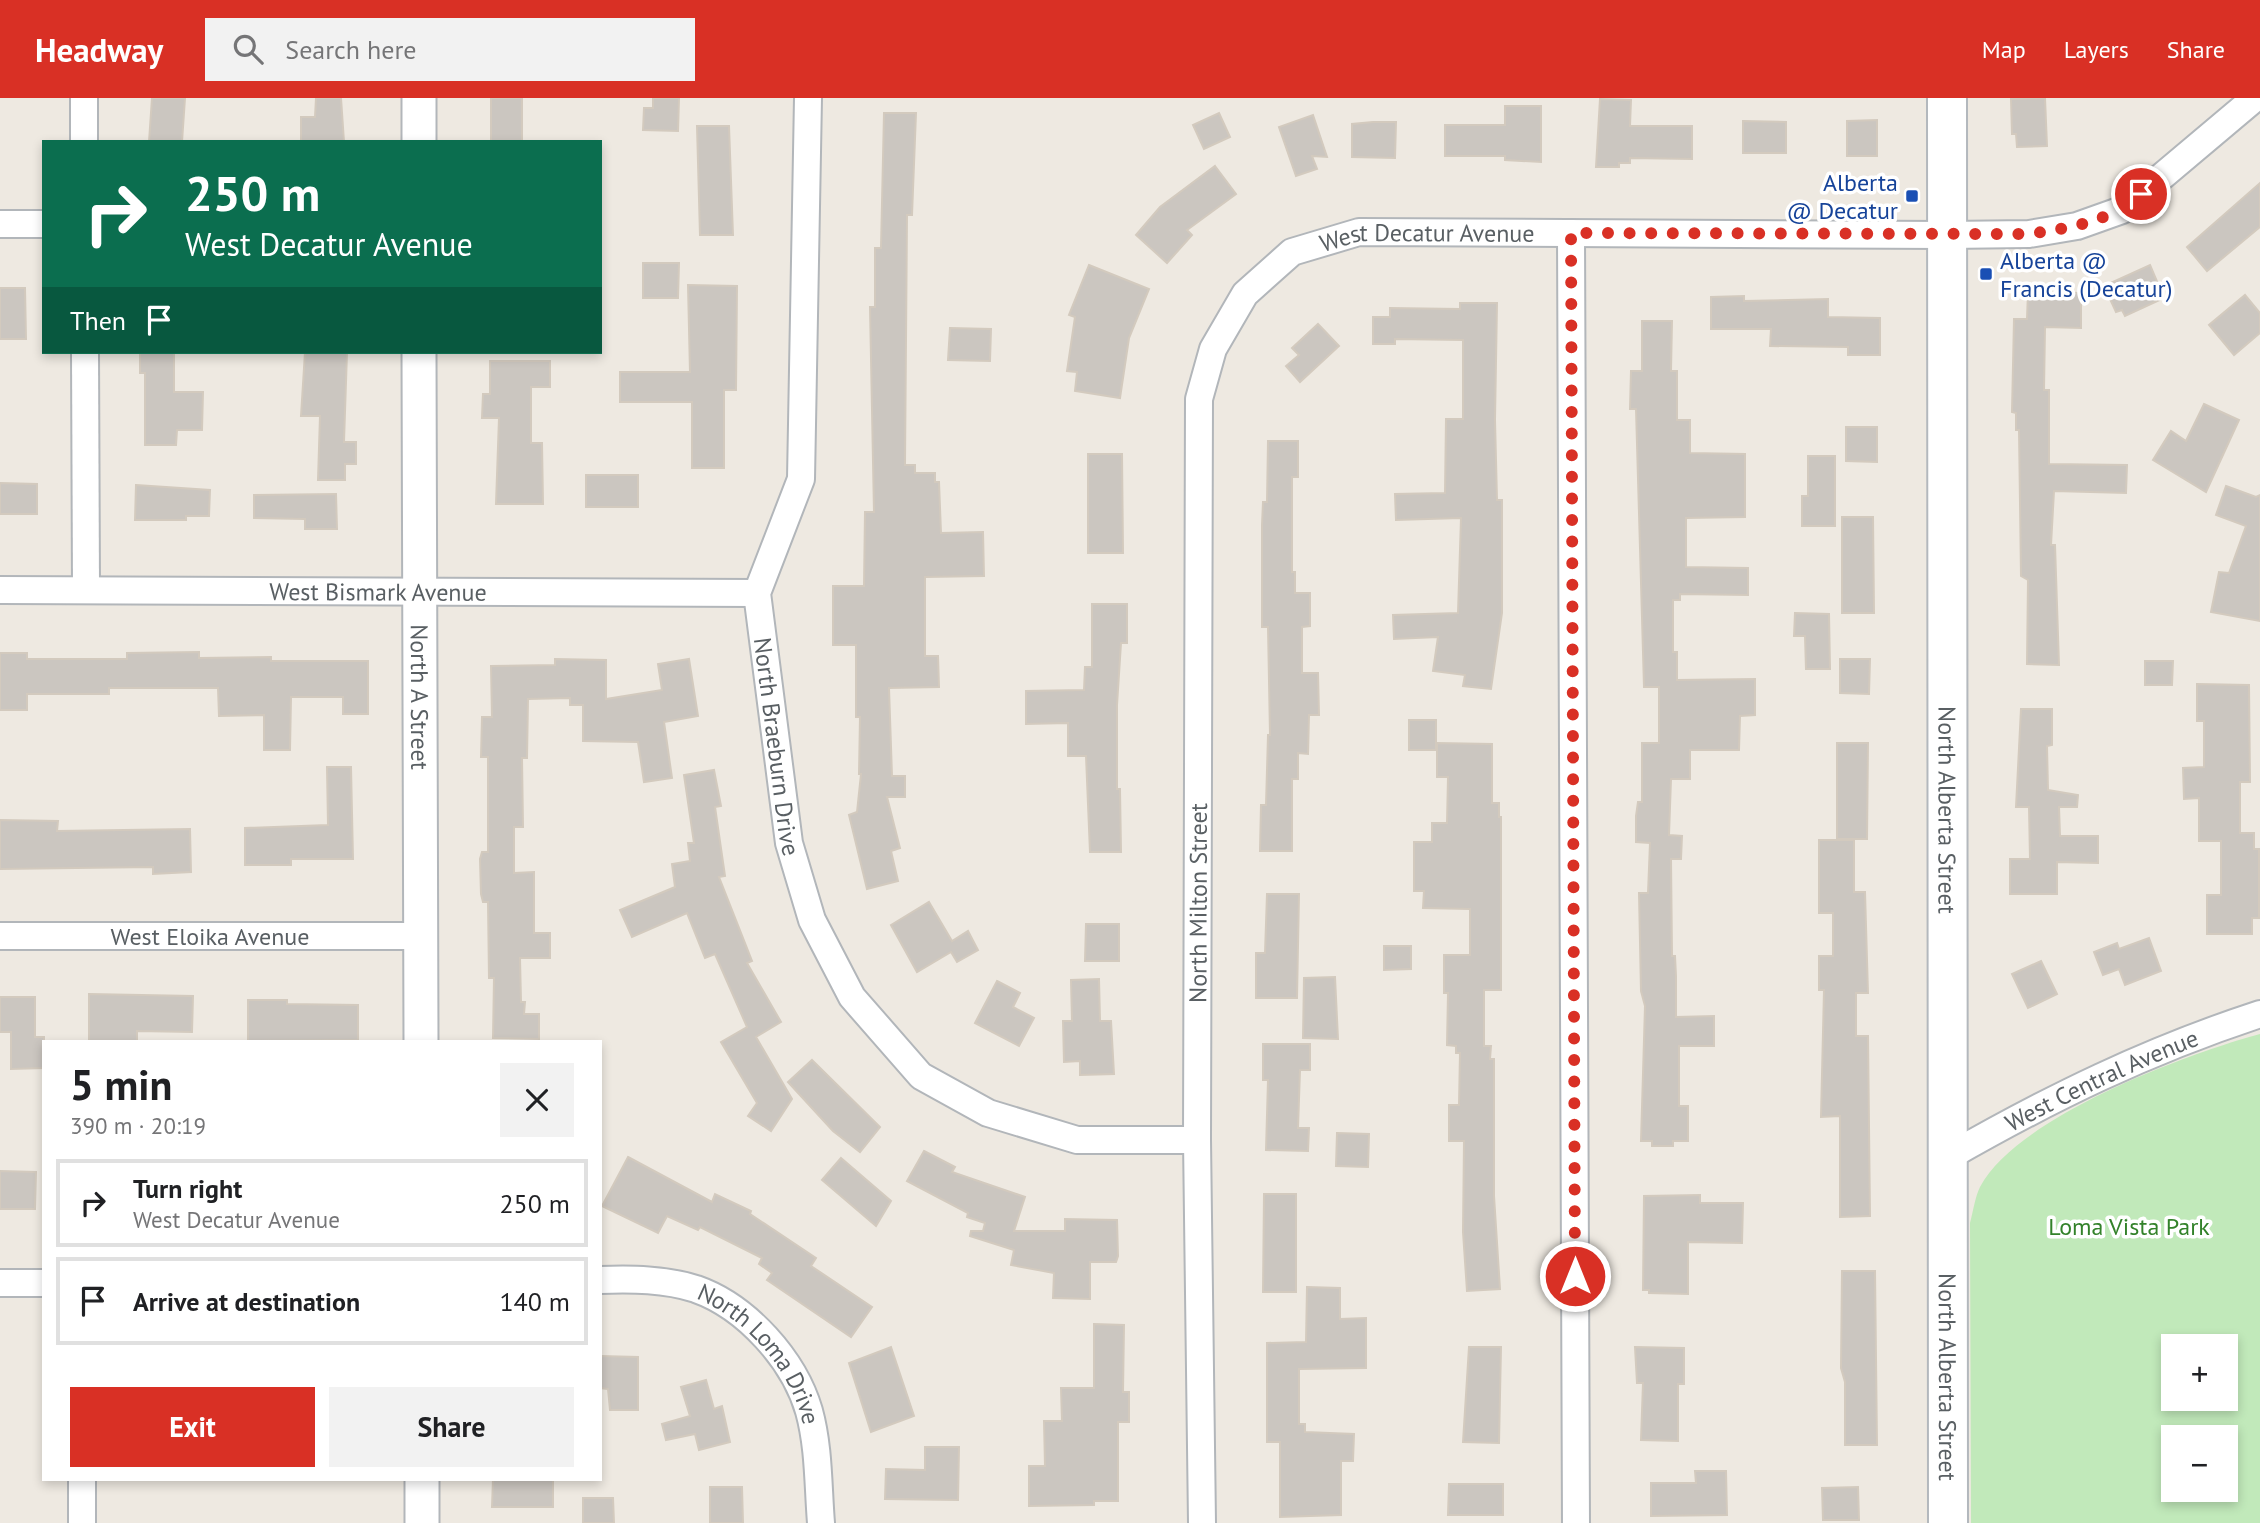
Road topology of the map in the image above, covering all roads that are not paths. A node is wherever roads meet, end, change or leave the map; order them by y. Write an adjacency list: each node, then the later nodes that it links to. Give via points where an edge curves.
1 (84, 98): 6 (street)
2 (419, 98): 7 (street)
3 (808, 98): 18 (street, North Braeburn Drive, via 801,479)
4 (1947, 98): 11 (main road, North Alberta Street)
5 (2255, 98): 11 (street, West Decatur Avenue, via 2122,210 2077,226 2029,234)
6 (84, 140)
7 (419, 140)
8 (0, 224): 9 (street)
9 (42, 224)
10 (1571, 233): 11 (street, West Decatur Avenue); 12 (street, West Decatur Avenue, via 1359,232 1293,252); 34 (street)
11 (1947, 235): 24 (main road, North Alberta Street)
12 (1245, 294): 23 (street, North Milton Street, via 1213,349 1199,399)
13 (85, 354): 15 (street)
14 (419, 354): 17 (street, North A Street)
15 (86, 589): 16 (street, West Bismark Avenue); 17 (street, West Bismark Avenue)
16 (0, 590)
17 (420, 593): 18 (street, West Bismark Avenue); 20 (street, North A Street)
18 (757, 593): 23 (street, North Braeburn Drive, via 789,842 812,920 852,997 921,1076 988,1113 1077,1140)
19 (0, 936): 20 (street, West Eloika Avenue)
20 (420, 936): 22 (street, North A Street)
21 (2260, 1014): 24 (street, West Central Avenue, via 2114,1068)
22 (421, 1040)
23 (1197, 1140): 33 (street, North Milton Street)
24 (1948, 1157): 35 (main road, North Alberta Street)
25 (602, 1280): 32 (street, North Loma Drive, via 646,1279 696,1289 747,1319 770,1344 793,1374 808,1410 816,1447)
26 (0, 1283): 27 (street)
27 (42, 1283)
28 (82, 1481): 30 (street)
29 (422, 1481): 31 (street)
30 (82, 1523)
31 (422, 1523)
32 (821, 1523)
33 (1202, 1523)
34 (1576, 1523)
35 (1948, 1523)

